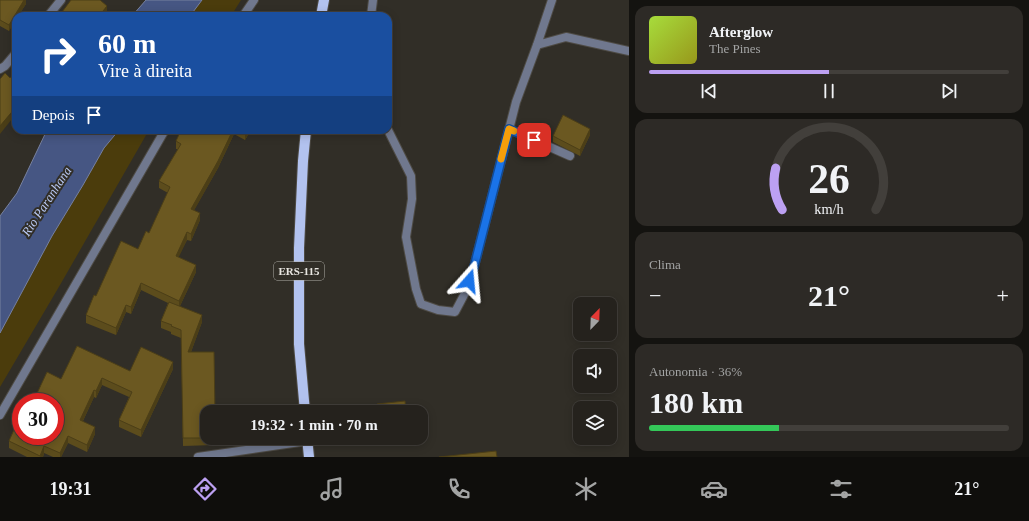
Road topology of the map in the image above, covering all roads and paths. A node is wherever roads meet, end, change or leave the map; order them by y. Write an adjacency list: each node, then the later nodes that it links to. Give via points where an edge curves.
1 (61, 0): 6 (street)
2 (254, 0): 7 (street)
3 (324, 0): 8 (main road)
4 (373, 0): 9 (street)
5 (552, 0): 10 (street)
6 (51, 12)
7 (246, 12)
8 (322, 12)
9 (372, 12)
10 (537, 46): 11 (street, via 566,37); 14 (street)
11 (629, 51)
12 (12, 58): 13 (street)
13 (0, 69)
14 (509, 129): 17 (street, via 474,267 464,295 454,312 421,304 406,237 412,199 411,176); 18 (street)
15 (163, 134): 20 (street)
16 (306, 134): 19 (main road, ERS-115, via 299,248 299,344)
17 (390, 134)
18 (570, 156)
19 (304, 405)
20 (0, 415)
21 (276, 445): 23 (street)
22 (308, 445): 25 (main road)
23 (223, 455): 24 (street)
24 (198, 457)
25 (309, 457)

